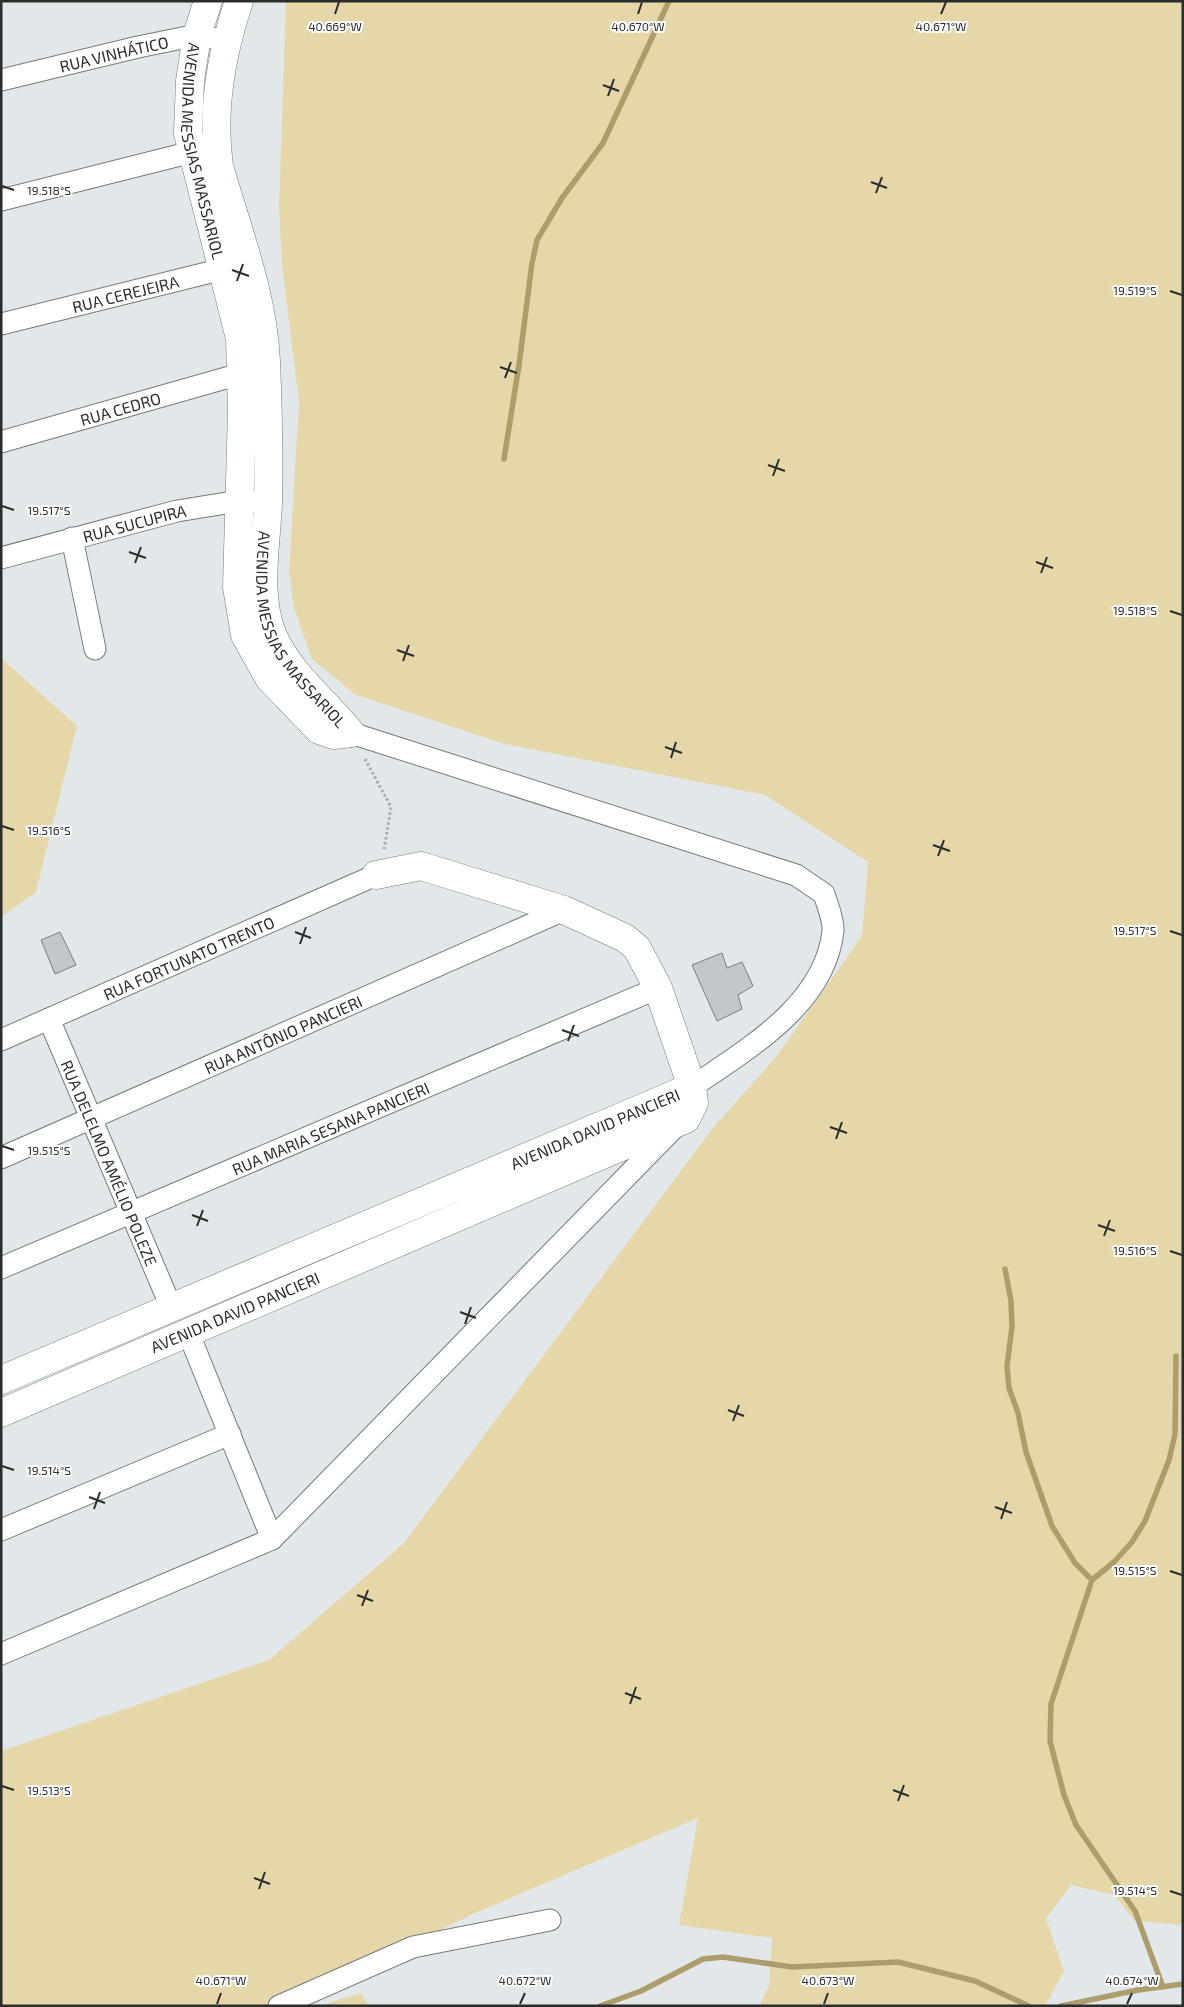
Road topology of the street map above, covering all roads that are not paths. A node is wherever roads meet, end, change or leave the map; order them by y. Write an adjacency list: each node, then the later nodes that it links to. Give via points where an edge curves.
1 (208, 1): 3 (street, AVENIDA MESSIAS MASSARIOL)
2 (239, 1): 4 (street, AVENIDA MESSIAS MASSARIOL)
3 (197, 35): 4 (street, RUA VINHÁTICO); 5 (street, RUA VINHÁTICO); 6 (street, AVENIDA MESSIAS MASSARIOL, via 188,115)
4 (226, 41): 8 (street, AVENIDA MESSIAS MASSARIOL, via 214,117 215,141)
5 (1, 80)
6 (192, 152): 7 (street); 8 (street, AVENIDA MESSIAS MASSARIOL)
7 (1, 200)
8 (236, 269): 9 (street, RUA CEREJEIRA); 10 (street, AVENIDA MESSIAS MASSARIOL); 13 (street, AVENIDA MESSIAS MASSARIOL, via 263,325)
9 (1, 324)
10 (240, 374): 11 (street, RUA CEDRO); 12 (street, AVENIDA MESSIAS MASSARIOL)
11 (1, 442)
12 (239, 501): 13 (street, RUA SUCUPIRA); 14 (street, RUA SUCUPIRA, via 177,511); 17 (street, AVENIDA MESSIAS MASSARIOL, via 237,587 245,635 269,678 319,730 334,735)
13 (268, 502): 17 (street, AVENIDA MESSIAS MASSARIOL, via 264,582 273,636 301,676)
14 (72, 538): 15 (street, RUA SUCUPIRA); 16 (street)
15 (1, 558)
16 (95, 649)
17 (351, 733): 23 (street, via 796,875 824,894 834,929 809,993 782,1020)
18 (376, 875): 19 (street, via 421,866); 21 (street, RUA FORTUNATO TRENTO)
19 (564, 910): 20 (street, via 625,938 637,948); 24 (street, RUA ANTÔNIO PANCIERI)
20 (658, 988): 23 (street); 27 (street, RUA MARIA SESANA PANCIERI)
21 (50, 1019): 22 (street, RUA FORTUNATO TRENTO); 24 (street, RUA DELELMO AMÉLIO POLEZE)
22 (1, 1040)
23 (692, 1087): 25 (street, AVENIDA DAVID PANCIERI, via 693,1108 686,1119); 29 (street, AVENIDA DAVID PANCIERI)
24 (93, 1118): 26 (street, RUA ANTÔNIO PANCIERI); 27 (street, RUA DELELMO AMÉLIO POLEZE)
25 (679, 1122): 30 (street, AVENIDA DAVID PANCIERI); 35 (street)
26 (1, 1158)
27 (131, 1212): 28 (street, RUA MARIA SESANA PANCIERI); 29 (street, RUA DELELMO AMÉLIO POLEZE)
28 (1, 1268)
29 (171, 1307): 31 (street, AVENIDA DAVID PANCIERI)
30 (188, 1332): 32 (street, AVENIDA DAVID PANCIERI); 33 (street)
31 (1, 1380)
32 (1, 1413)
33 (230, 1434): 34 (street); 35 (street)
34 (1, 1530)
35 (272, 1539): 36 (street)
36 (1, 1654)
37 (550, 1920): 38 (street, via 413,1948)
38 (279, 2006)

